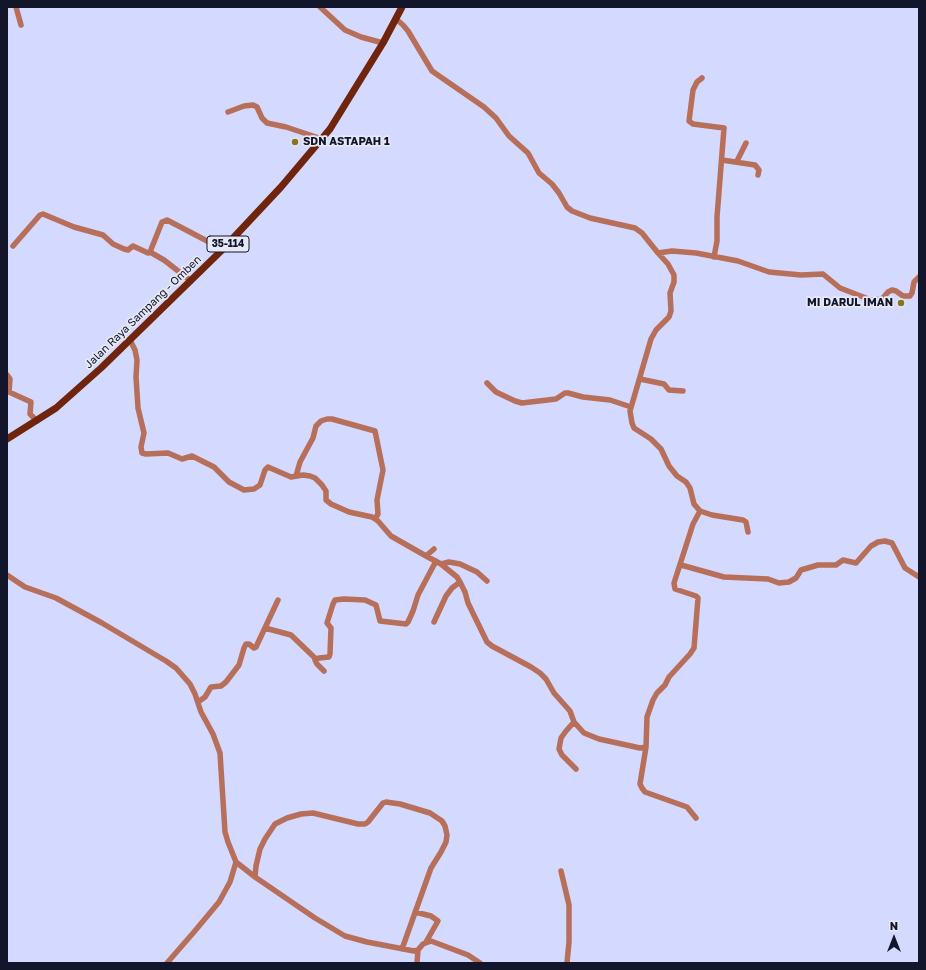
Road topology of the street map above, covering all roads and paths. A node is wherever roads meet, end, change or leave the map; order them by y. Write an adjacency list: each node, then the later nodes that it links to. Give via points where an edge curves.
1 (16, 7): 5 (street)
2 (320, 7): 6 (street, via 345,30)
3 (402, 7): 4 (main road, Jalan Raya Sampang - Omben / 35-114)
4 (396, 19): 6 (main road, Jalan Raya Sampang - Omben / 35-114); 17 (street, via 404,25 432,71 496,118 509,136 528,153 539,173 552,184 567,207 590,218 635,228)
5 (20, 25)
6 (383, 43): 9 (main road, Jalan Raya Sampang - Omben / 35-114)
7 (702, 78): 11 (street, via 693,90 688,121 724,128)
8 (228, 112): 9 (street, via 253,105 267,123 286,126)
9 (322, 139): 15 (main road, Jalan Raya Sampang - Omben / 35-114)
10 (746, 143): 12 (street)
11 (722, 160): 12 (street); 18 (street)
12 (737, 161): 13 (street, via 755,165 759,170)
13 (758, 175)
14 (13, 246): 16 (street, via 43,214 74,227 103,235 124,249 128,250 133,246)
15 (221, 251): 16 (street, via 210,242 165,220); 20 (main road, Jalan Raya Sampang - Omben / 35-114)
16 (150, 252): 20 (street)
17 (658, 253): 18 (street, via 683,252); 23 (street, via 674,275 670,293 671,311 651,339)
18 (714, 257): 19 (street, via 738,261 769,272 823,274 832,283 847,291 875,300 882,300 892,290 906,297 910,296 914,282)
19 (919, 277)
20 (191, 281): 21 (main road, Jalan Raya Sampang - Omben / 35-114)
21 (130, 340): 27 (main road, Jalan Raya Sampang - Omben / 35-114, via 65,401); 29 (street, via 137,360 138,408 144,433 142,453 168,453 182,459 192,456 214,467 229,482 244,490 254,489 260,485 268,467 291,477)
22 (7, 375): 27 (street, via 10,379 9,392 30,402 30,414)
23 (640, 379): 25 (street, via 664,384 669,390); 26 (street)
24 (487, 383): 26 (street, via 496,392 522,403 556,398 568,393 610,400)
25 (683, 391)
26 (631, 407): 30 (street, via 630,417 634,428 652,439 661,449 669,466 690,488 694,504)
27 (37, 421): 28 (main road, Jalan Raya Sampang - Omben / 35-114)
28 (7, 439)
29 (296, 476): 31 (street, via 306,475 315,478 326,491 326,500 331,504); 31 (street, via 316,426 321,420 332,419 375,431 383,470 376,504)
30 (700, 511): 32 (street, via 742,520 746,522); 36 (street, via 693,524)
31 (376, 519): 34 (street, via 391,536)
32 (748, 532)
33 (434, 549): 34 (street)
34 (426, 556): 35 (street)
35 (439, 563): 39 (street, via 460,564 477,572); 40 (street); 44 (street, via 418,595 415,608 406,624 380,621 376,605 365,600 335,600 327,623 330,627 330,654 329,657)
36 (681, 565): 38 (street, via 724,577 788,582 796,578 801,570 818,565 836,565 842,560 856,563 871,546 885,540 892,543 905,568); 48 (street, via 674,580 674,588 698,597 694,648 653,700 647,717)
37 (7, 575): 46 (street, via 25,587 70,605 166,661 190,684)
38 (919, 577)
39 (487, 581)
40 (460, 582): 42 (street, via 446,596); 47 (street, via 487,642 543,676 570,711)
41 (278, 600): 43 (street)
42 (434, 622)
43 (265, 628): 44 (street, via 293,637); 46 (street, via 256,647 245,645 239,665 226,682 221,686 211,687 205,697)
44 (316, 659): 45 (street)
45 (324, 671)
46 (198, 702): 51 (street, via 220,753 225,832)
47 (574, 722): 48 (street, via 584,733 599,739); 49 (street, via 561,738 559,749)
48 (646, 748): 50 (street, via 640,784 642,788 645,792 687,807)
49 (576, 769)
50 (696, 818)
51 (236, 862): 53 (street); 58 (street, via 230,882 219,902)
52 (561, 871): 61 (street, via 569,905)
53 (255, 877): 54 (street, via 263,843 270,829 279,821 300,814 313,813 365,824 384,802 400,804 430,813 445,826 446,842 431,868); 56 (street, via 345,936)
54 (415, 912): 55 (street, via 431,916 438,921); 56 (street)
55 (426, 942): 57 (street); 60 (street, via 438,943 468,955)
56 (402, 949): 57 (street)
57 (418, 950): 59 (street)
58 (167, 963)
59 (417, 963)
60 (480, 963)
61 (567, 963)

